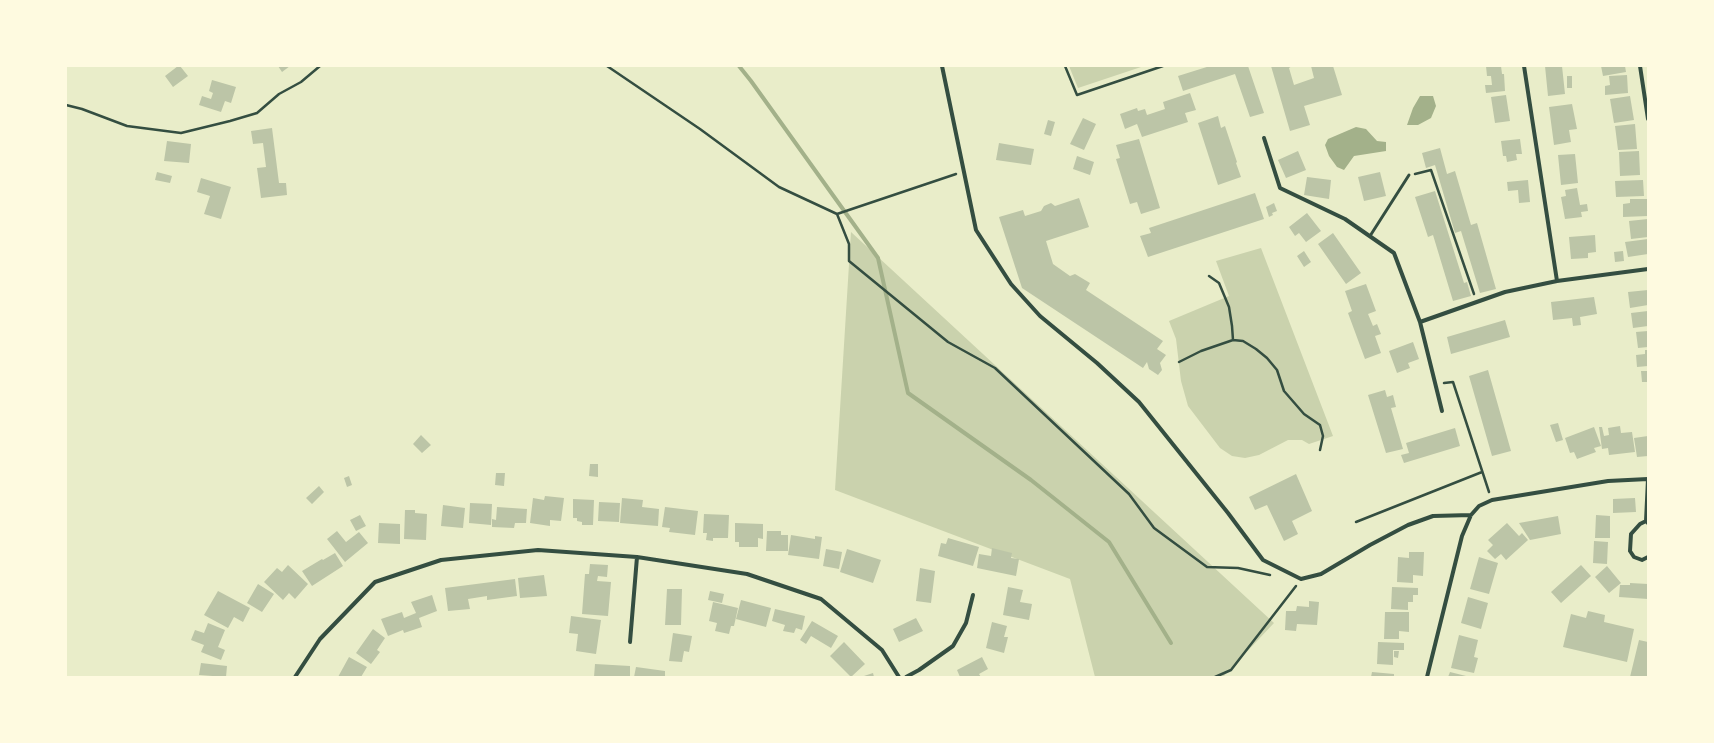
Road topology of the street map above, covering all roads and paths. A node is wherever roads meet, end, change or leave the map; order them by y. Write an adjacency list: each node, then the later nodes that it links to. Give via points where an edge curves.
1 (320, 66): 8 (path, via 301,82 279,94 257,113 181,134 127,126 82,108)
2 (607, 66): 13 (path, via 683,117 779,187)
3 (942, 66): 11 (street)
4 (1065, 66): 5 (path, via 1077,95)
5 (1163, 66)
6 (1524, 66): 17 (street)
7 (1640, 66): 9 (street)
8 (66, 105)
9 (1648, 119)
10 (1264, 138): 14 (street, via 1280,188 1345,219)
11 (964, 171): 13 (path); 34 (street, via 976,230 1011,284 1040,316 1139,402 1263,560)
12 (1409, 175): 14 (lane); 18 (path, via 1430,170)
13 (837, 214): 33 (path, via 848,244 849,261 948,342 995,368 1129,494 1154,528 1207,567 1238,568)
14 (1370, 236): 19 (street, via 1394,253)
15 (1648, 269): 17 (street)
16 (1209, 276): 20 (path, via 1219,283 1229,307)
17 (1557, 282): 18 (street, via 1505,292)
18 (1477, 302): 19 (street)
19 (1420, 322): 22 (street)
20 (1233, 340): 21 (path); 24 (path, via 1243,341 1267,358 1276,370 1284,391 1304,414 1320,425 1324,436)
21 (1179, 362)
22 (1436, 385): 23 (street); 25 (path, via 1453,382)
23 (1442, 411)
24 (1320, 450)
25 (1482, 472): 27 (path); 29 (path)
26 (1648, 479): 27 (street, via 1608,481); 30 (street)
27 (1492, 500): 28 (street, via 1479,506)
28 (1471, 515): 34 (street, via 1433,516 1408,525 1321,574); 41 (street, via 1462,536)
29 (1356, 522)
30 (1647, 522): 32 (street, via 1635,528 1631,534 1630,552 1642,560)
31 (637, 557): 36 (street); 37 (street, via 538,550 441,560 375,582 320,639); 38 (street, via 747,574 821,599 882,650)
32 (1648, 557)
33 (1274, 576)
34 (1301, 579): 40 (path, via 1231,670)
35 (973, 595): 39 (street, via 966,623 954,646)
36 (630, 642)
37 (295, 677)
38 (899, 677)
39 (906, 677)
40 (1215, 677)
41 (1427, 677)

